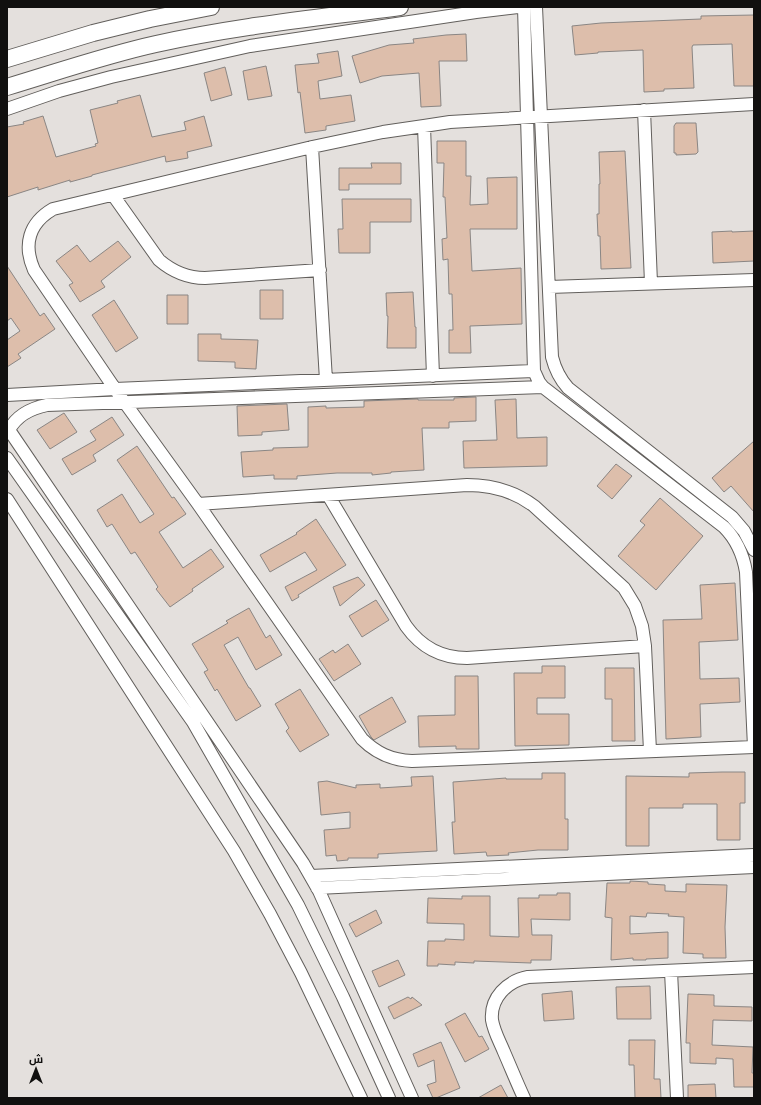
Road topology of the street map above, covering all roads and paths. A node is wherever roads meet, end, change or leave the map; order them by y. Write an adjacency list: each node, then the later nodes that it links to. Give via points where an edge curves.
1 (210, 7): 6 (street, via 92,33)
2 (400, 7): 7 (street, via 170,41 100,58)
3 (518, 7): 9 (street, via 250,46 111,77)
4 (524, 7): 12 (street)
5 (536, 7): 11 (street)
6 (7, 59)
7 (7, 86)
8 (754, 104): 10 (street)
9 (7, 109)
10 (644, 110): 11 (street); 20 (street)
11 (541, 116): 12 (street); 17 (street)
12 (527, 117): 13 (street); 16 (street)
13 (424, 126): 14 (street); 23 (street)
14 (312, 147): 15 (street); 18 (street)
15 (113, 195): 18 (street, via 159,260 169,268 189,277); 27 (street, via 53,209 46,213 31,232 28,255 34,270)
16 (530, 242): 17 (street); 22 (street)
17 (547, 242): 21 (street)
18 (320, 270): 24 (street)
19 (754, 280): 20 (street)
20 (651, 284): 21 (street)
21 (549, 287): 36 (street, via 552,357 562,382 732,517)
22 (534, 371): 23 (street); 26 (street)
23 (433, 376): 24 (street)
24 (326, 380): 25 (street)
25 (239, 384): 27 (street); 29 (street)
26 (543, 387): 29 (street); 38 (street, via 729,532 745,563)
27 (115, 389): 28 (street); 30 (street)
28 (7, 395)
29 (240, 398): 30 (street)
30 (124, 401): 31 (street, via 47,405 24,414); 35 (street)
31 (8, 429): 40 (street)
32 (7, 458): 41 (street)
33 (328, 495): 35 (street); 39 (street, via 478,485 518,496 534,506 624,588 639,616); 39 (street, via 406,626 418,641 435,652 467,658)
34 (7, 499): 50 (street, via 234,850 294,960)
35 (198, 504): 43 (street, via 362,739 377,752 392,758 412,761)
36 (751, 536): 37 (street)
37 (754, 550)
38 (751, 616): 42 (street)
39 (645, 646): 43 (street)
40 (203, 714): 41 (street); 46 (street)
41 (193, 722): 51 (street, via 298,905)
42 (754, 747): 43 (street)
43 (650, 751)
44 (754, 855): 46 (street)
45 (754, 867): 47 (street)
46 (311, 876): 47 (street)
47 (317, 888): 52 (street)
48 (754, 967): 49 (street)
49 (671, 971): 53 (street, via 528,977 504,988 496,999 492,1012 493,1026); 54 (street)
50 (361, 1098)
51 (389, 1098)
52 (412, 1098)
53 (524, 1098)
54 (677, 1098)

